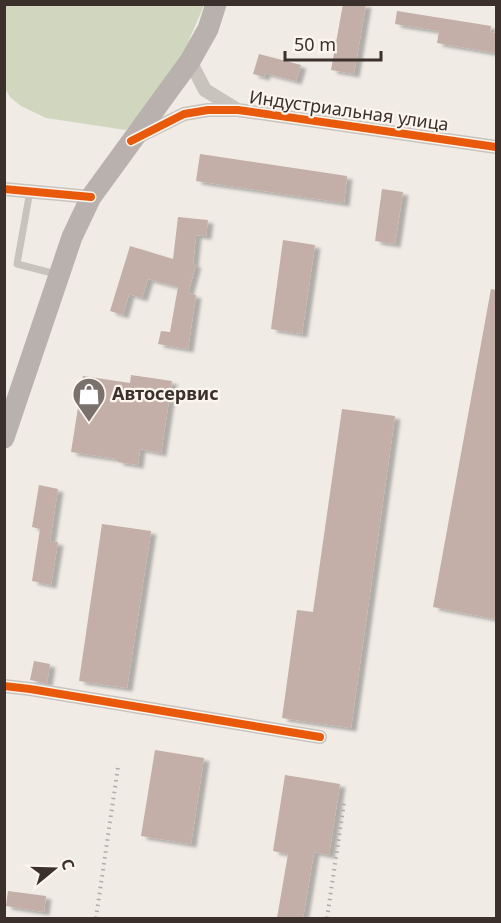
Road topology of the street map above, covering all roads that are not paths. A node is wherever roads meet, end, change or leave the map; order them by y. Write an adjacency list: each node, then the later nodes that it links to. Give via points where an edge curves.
1 (216, 4): 2 (main road)
2 (190, 61): 3 (street, via 205,90); 4 (main road)
3 (238, 110): 4 (street, Индустриальная улица, via 184,114); 5 (street, Индустриальная улица)
4 (131, 141): 8 (main road)
5 (496, 147)
6 (4, 189): 7 (street)
7 (30, 191): 8 (street); 9 (lane, via 17,264)
8 (91, 197): 9 (main road)
9 (59, 275): 10 (main road)
10 (9, 411): 11 (main road)
11 (4, 438)
12 (4, 686): 13 (street)
13 (320, 737)

